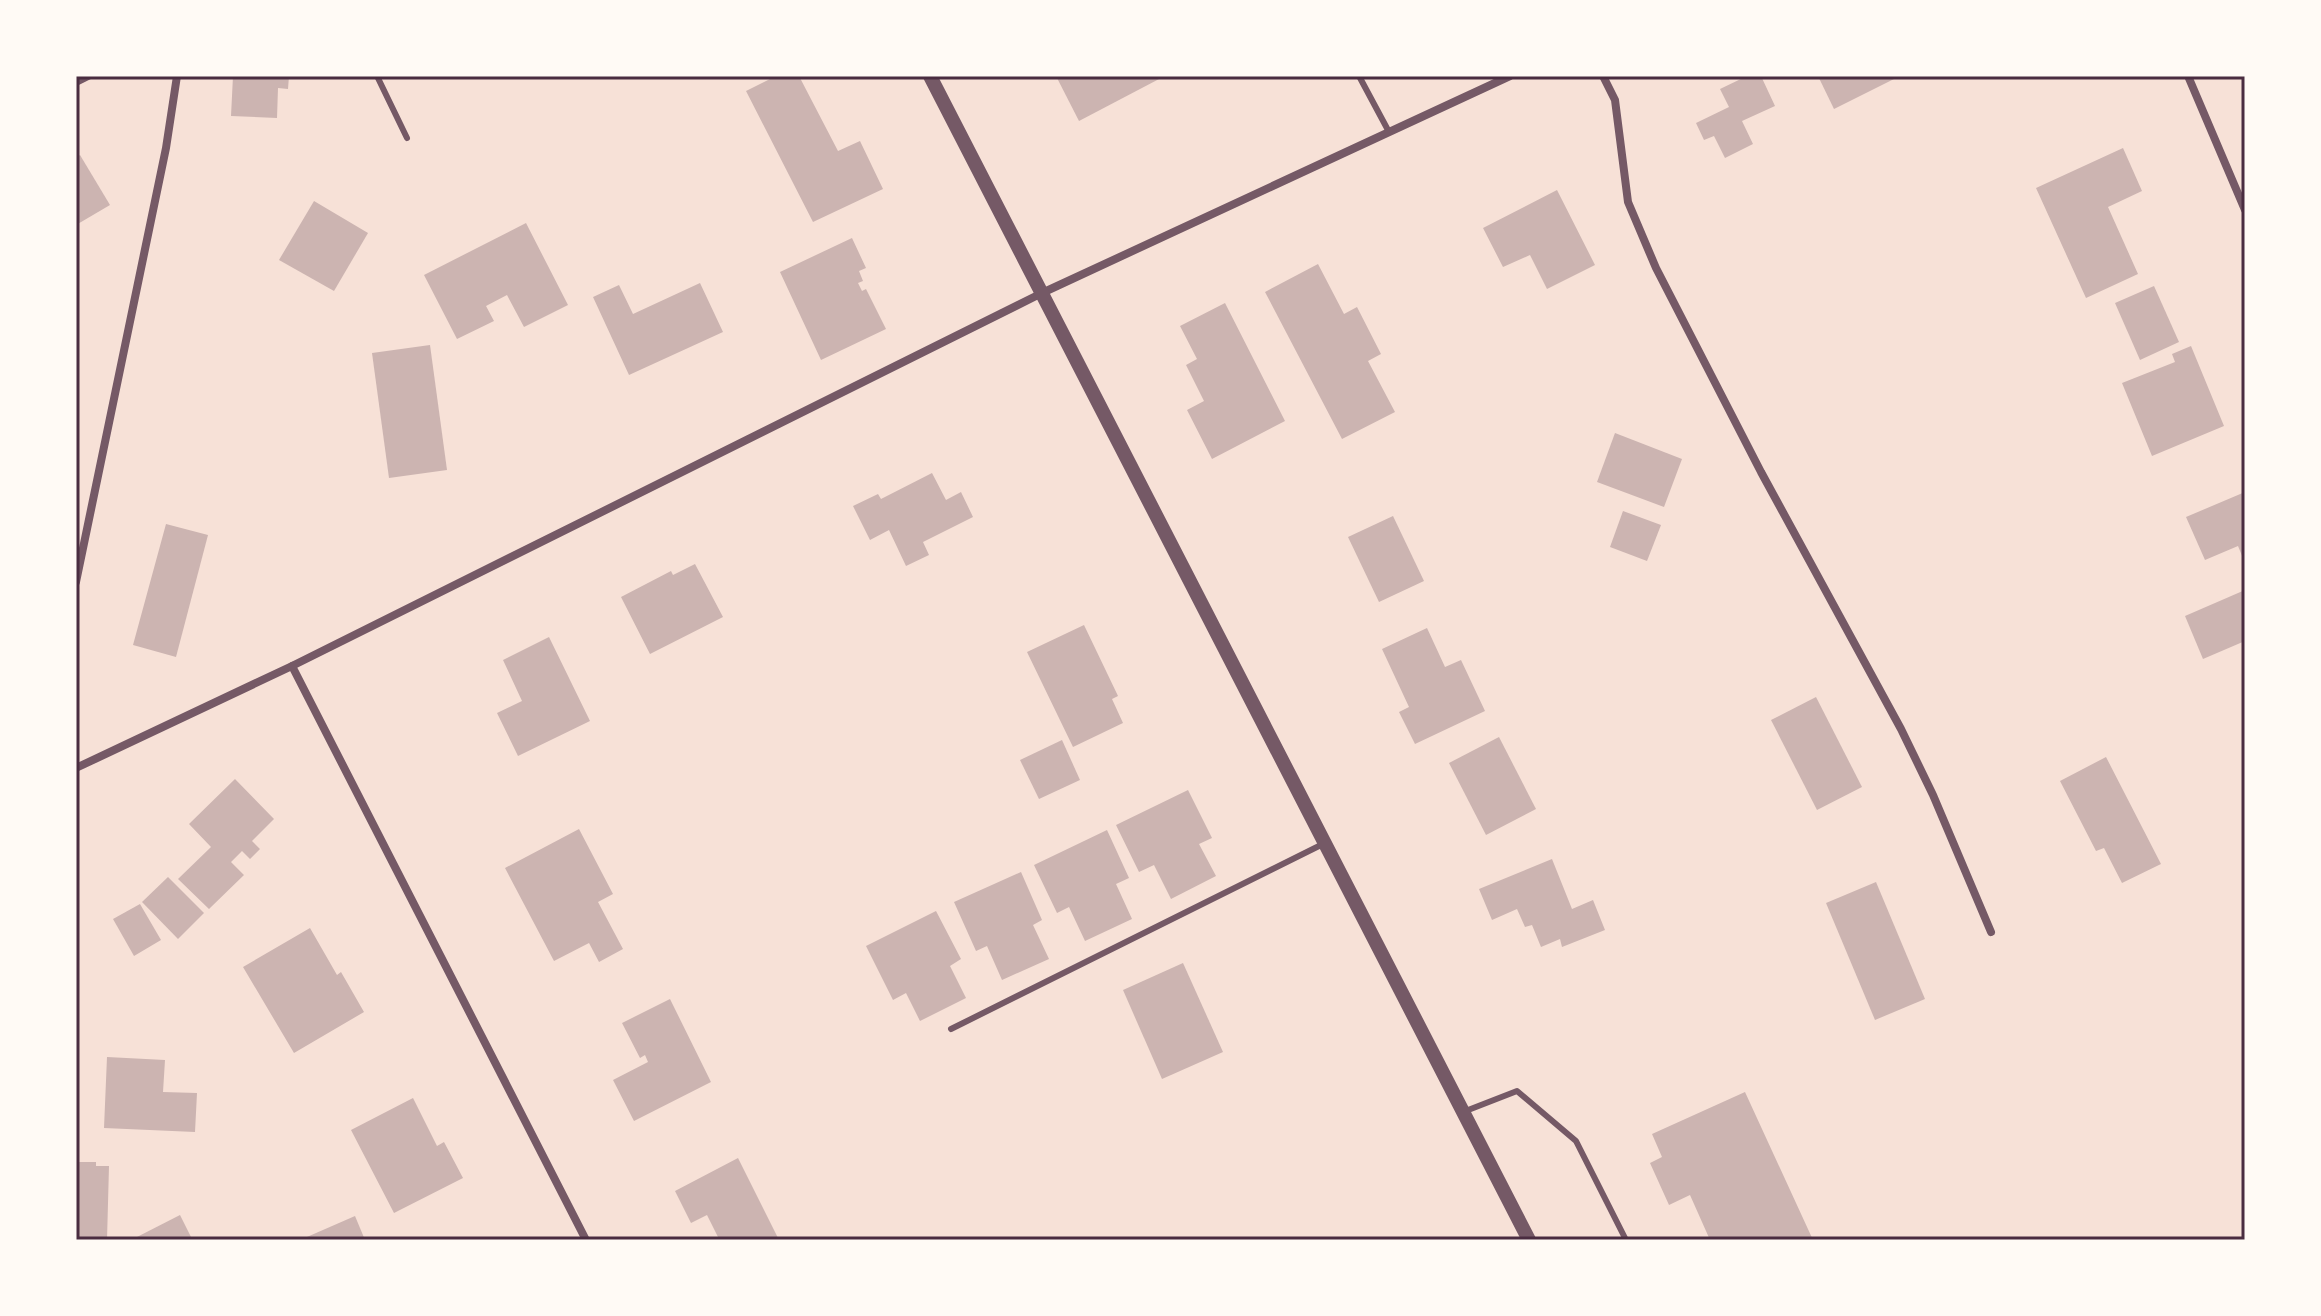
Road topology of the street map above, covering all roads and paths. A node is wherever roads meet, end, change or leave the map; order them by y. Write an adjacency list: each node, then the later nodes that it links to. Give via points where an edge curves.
1 (90, 76): 9 (lane)
2 (177, 76): 14 (street)
3 (377, 76): 11 (lane)
4 (930, 76): 13 (street)
5 (1359, 76): 10 (lane)
6 (1510, 76): 10 (street)
7 (1603, 76): 18 (street, via 1615,100 1628,202 1656,268 1901,729)
8 (2188, 76): 12 (street)
9 (76, 83)
10 (1389, 132): 13 (street)
11 (407, 138)
12 (2245, 210)
13 (1042, 293): 15 (street); 17 (street)
14 (76, 582)
15 (292, 666): 16 (street); 21 (street)
16 (76, 768)
17 (1325, 843): 19 (lane); 20 (street)
18 (1991, 932)
19 (951, 1029)
20 (1463, 1112): 22 (street); 23 (lane, via 1517,1091 1576,1141)
21 (586, 1240)
22 (1529, 1240)
23 (1626, 1240)

